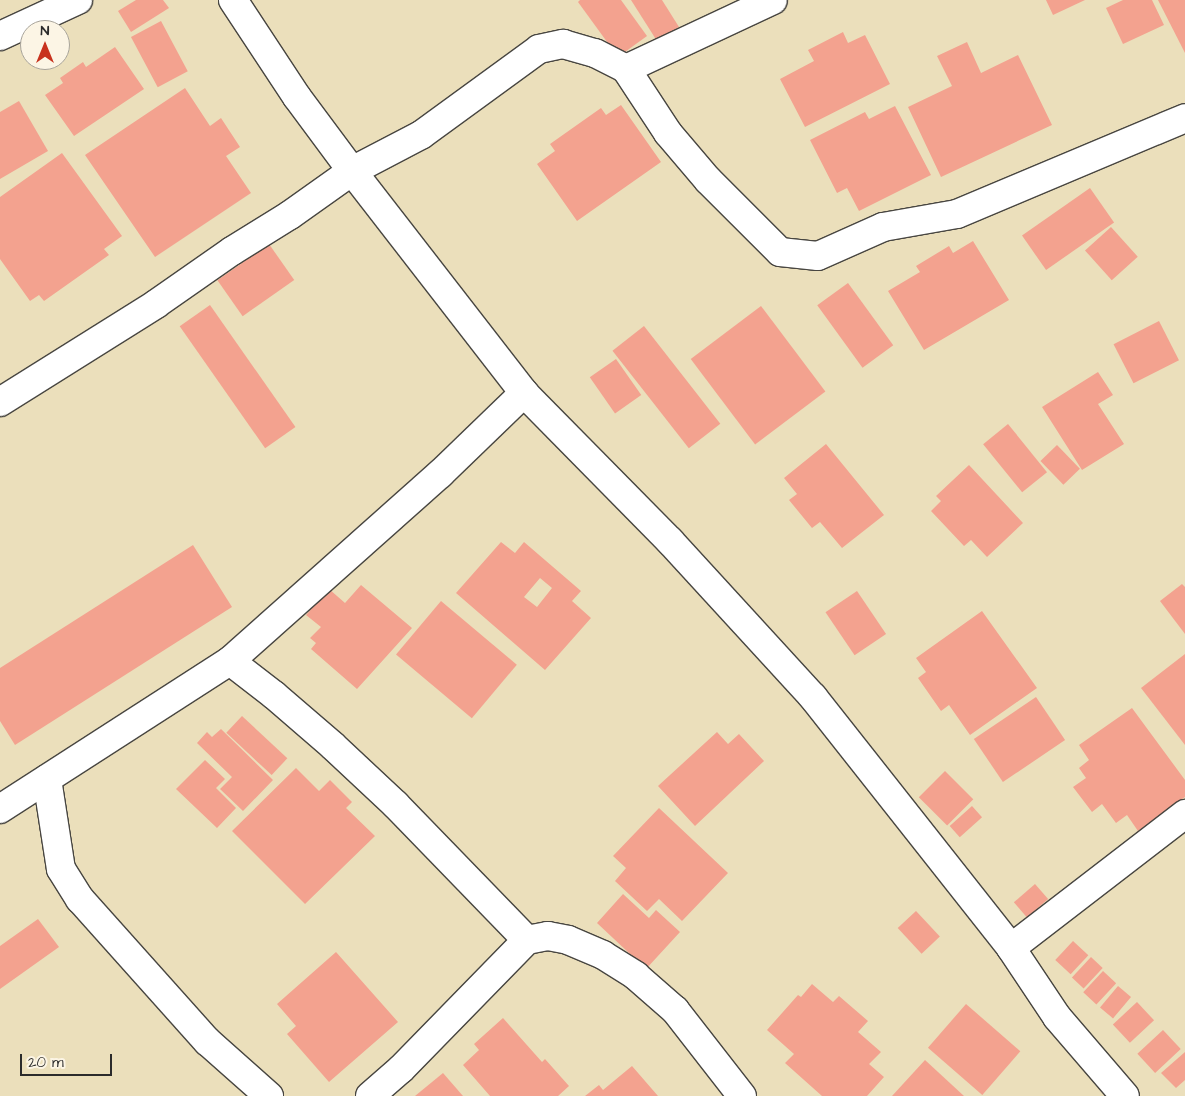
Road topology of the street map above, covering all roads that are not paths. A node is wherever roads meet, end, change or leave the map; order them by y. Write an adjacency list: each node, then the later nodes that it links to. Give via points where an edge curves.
1 (78, 0): 5 (street)
2 (233, 0): 8 (street, via 297,97)
3 (773, 0): 4 (street)
4 (730, 9): 6 (street)
5 (0, 36)
6 (626, 70): 7 (street, via 668,133 762,235 780,252 818,256 883,227 957,214); 8 (street, via 595,53 563,44 539,49 421,135)
7 (1185, 118)
8 (352, 171): 9 (street); 10 (street, via 290,216)
9 (524, 393): 11 (street, via 440,474); 16 (street, via 670,541 806,690)
10 (0, 402)
11 (230, 661): 12 (street); 15 (street, via 304,721 389,798)
12 (47, 779): 13 (street); 17 (street, via 61,869 80,899 207,1040)
13 (0, 809)
14 (1185, 814): 16 (street)
15 (527, 940): 18 (street, via 401,1069); 19 (street, via 548,936 568,940 603,955 636,976 675,1010)
16 (1011, 948): 20 (street, via 1057,1016)
17 (269, 1096)
18 (370, 1096)
19 (742, 1096)
20 (1125, 1096)

